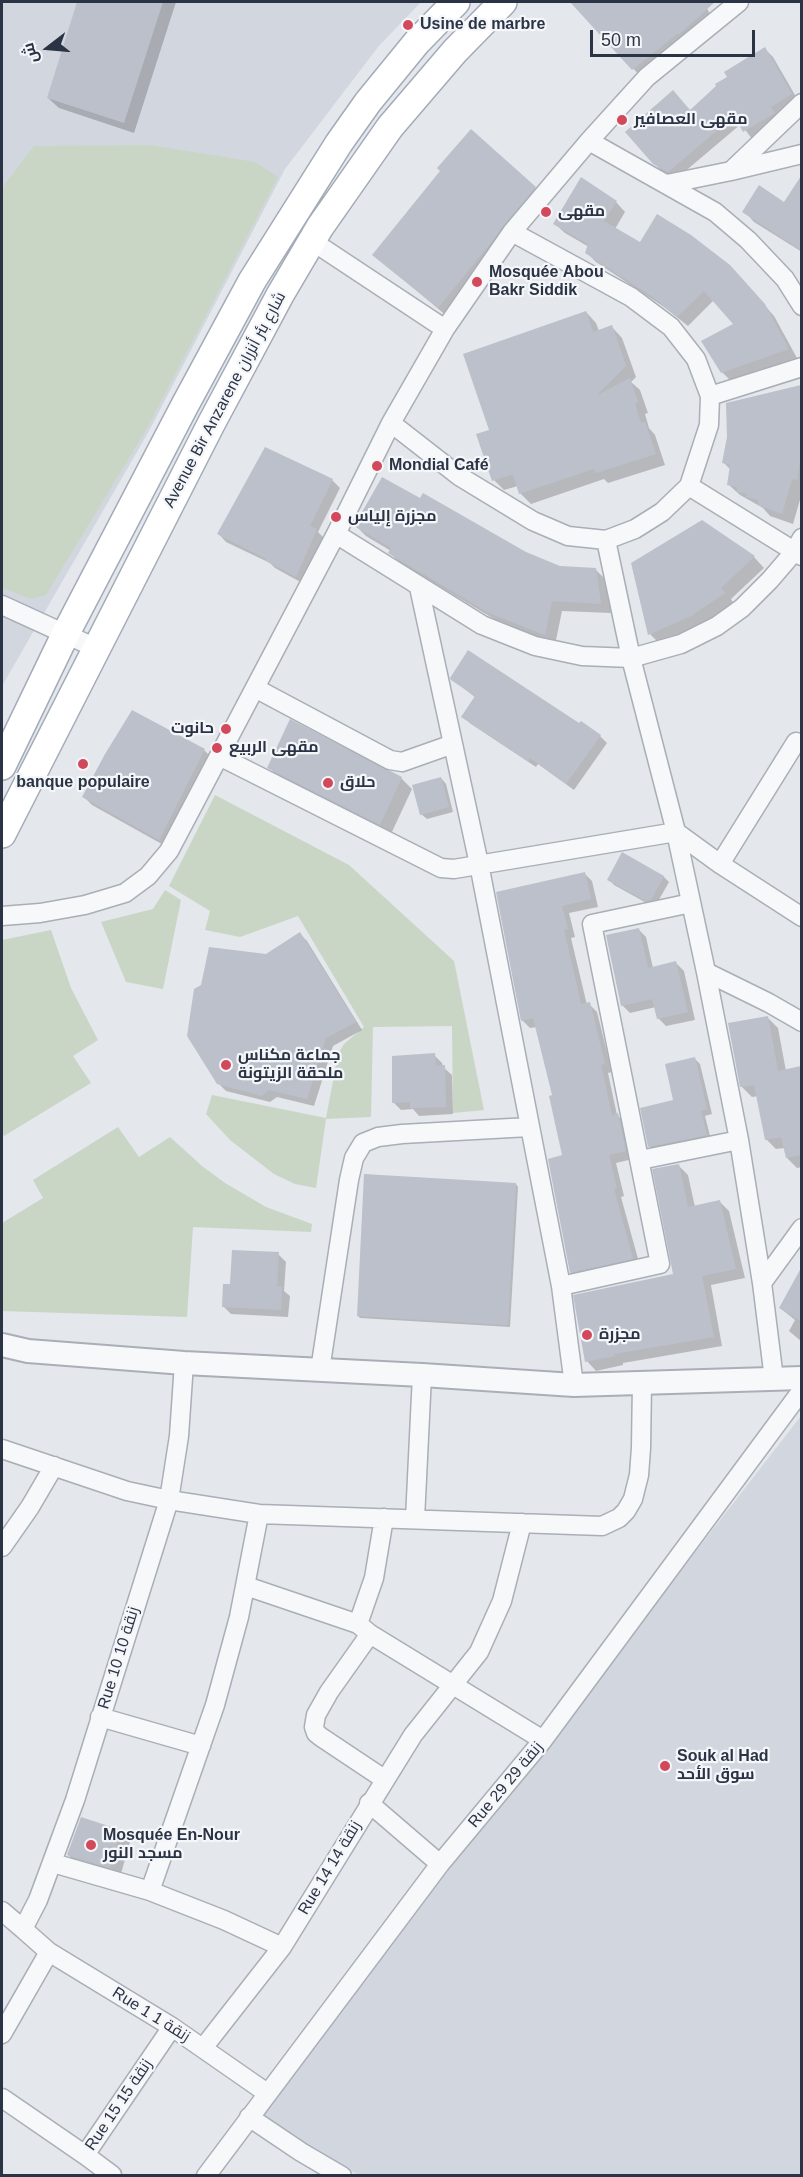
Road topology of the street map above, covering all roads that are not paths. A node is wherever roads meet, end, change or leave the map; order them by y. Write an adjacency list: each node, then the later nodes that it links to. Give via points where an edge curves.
1 (456, 2): 22 (main road, Avenue Bir Anzarene شارع بئر أنزران, via 417,42 339,142 252,281)
2 (503, 2): 10 (main road, Avenue Bir Anzarene شارع بئر أنزران, via 390,127)
3 (739, 2): 5 (street, via 647,77)
4 (801, 103): 7 (street)
5 (589, 141): 8 (street); 9 (street)
6 (801, 154): 7 (street)
7 (731, 171): 8 (street)
8 (667, 184): 11 (street, via 715,212 748,240 785,279)
9 (512, 232): 12 (street); 14 (street, via 631,297 671,327 696,359)
10 (312, 241): 12 (street); 23 (main road, Avenue Bir Anzarene شارع بئر أنزران, via 211,423)
11 (801, 306)
12 (445, 329): 15 (street)
13 (801, 367): 14 (street)
14 (710, 396): 16 (street, via 709,424)
15 (391, 423): 17 (street); 18 (street, via 459,476 533,521 568,536)
16 (689, 486): 18 (street, via 662,512 635,529); 19 (street)
17 (336, 534): 20 (street); 25 (street)
18 (606, 540): 24 (street)
19 (799, 549): 24 (street, via 742,608 717,626 681,644)
20 (419, 587): 24 (street, via 482,625 535,646 582,657); 27 (street)
21 (2, 605): 22 (street)
22 (66, 633): 23 (street); 29 (main road, Avenue Bir Anzarene شارع بئر أنزران)
23 (96, 648): 31 (main road, Avenue Bir Anzarene شارع بئر أنزران)
24 (631, 658): 30 (street)
25 (255, 688): 27 (street, via 390,760 402,762); 28 (street)
26 (800, 740): 33 (street)
27 (453, 744): 32 (street)
28 (219, 756): 32 (street, via 441,868); 35 (street, via 169,851 141,882 125,893 85,905)
29 (2, 766)
30 (676, 831): 32 (street); 33 (street); 34 (street)
31 (2, 834)
32 (478, 864): 39 (street)
33 (720, 864): 36 (street)
34 (691, 903): 37 (street); 41 (street, via 592,924)
35 (2, 916)
36 (801, 917)
37 (706, 972): 38 (street); 40 (street)
38 (801, 1022)
39 (529, 1126): 44 (street); 49 (street, via 402,1134 363,1143 354,1158 349,1180)
40 (739, 1140): 41 (street); 43 (street)
41 (640, 1160): 44 (street, via 660,1264)
42 (801, 1228): 43 (street)
43 (762, 1283): 52 (street)
44 (561, 1286): 54 (street)
45 (2, 1345): 46 (street)
46 (28, 1351): 47 (street); 48 (street)
47 (2, 1355)
48 (184, 1363): 49 (street); 58 (street, Rue 10 زنقة 10)
49 (320, 1370): 50 (street)
50 (422, 1375): 54 (street); 61 (street)
51 (801, 1378): 52 (street)
52 (774, 1379): 53 (street)
53 (642, 1383): 54 (street); 62 (street, via 639,1475 626,1511 602,1526)
54 (574, 1385)
55 (801, 1390): 68 (street, Rue 29 زنقة 29)
56 (2, 1449): 57 (street)
57 (54, 1466): 58 (street, via 127,1491); 63 (street)
58 (169, 1500): 59 (street); 67 (street, Rue 10 زنقة 10)
59 (259, 1514): 60 (street); 64 (street)
60 (384, 1518): 61 (street); 65 (street)
61 (415, 1518): 62 (street)
62 (522, 1523): 66 (street, Rue 14 زنقة 14, via 502,1601 479,1652)
63 (2, 1547)
64 (246, 1586): 65 (street); 69 (street)
65 (364, 1629): 66 (street); 70 (street, via 316,1715 314,1726 321,1737)
66 (454, 1686): 68 (street); 70 (street, Rue 14 زنقة 14, via 413,1735)
67 (100, 1718): 69 (street); 72 (street, Rue 10 زنقة 10)
68 (543, 1740): 73 (street, Rue 29 زنقة 29)
69 (201, 1746): 74 (street)
70 (384, 1779): 71 (street, Rue 14 زنقة 14)
71 (369, 1803): 73 (street); 77 (street, Rue 14 زنقة 14)
72 (53, 1863): 74 (street); 76 (street, Rue 10 زنقة 10)
73 (440, 1864): 82 (street, Rue 29 زنقة 29)
74 (150, 1891): 77 (street)
75 (2, 1911): 76 (street, Rue 1 زنقة 1)
76 (29, 1934): 78 (street, Rue 1 زنقة 1)
77 (282, 1947): 81 (street, Rue 14 زنقة 14)
78 (49, 1952): 79 (street, Rue 1 زنقة 1); 80 (street)
79 (172, 2027): 81 (street, Rue 1 زنقة 1); 85 (street, Rue 15 زنقة 15)
80 (2, 2034)
81 (203, 2048): 82 (street, Rue 1 زنقة 1)
82 (267, 2093): 84 (street, Rue 29 زنقة 29)
83 (2, 2098): 85 (street)
84 (249, 2117): 87 (street, Rue 29 زنقة 29); 88 (street)
85 (85, 2156): 86 (street, Rue 15 زنقة 15)
86 (112, 2175)
87 (206, 2175)
88 (342, 2175)

